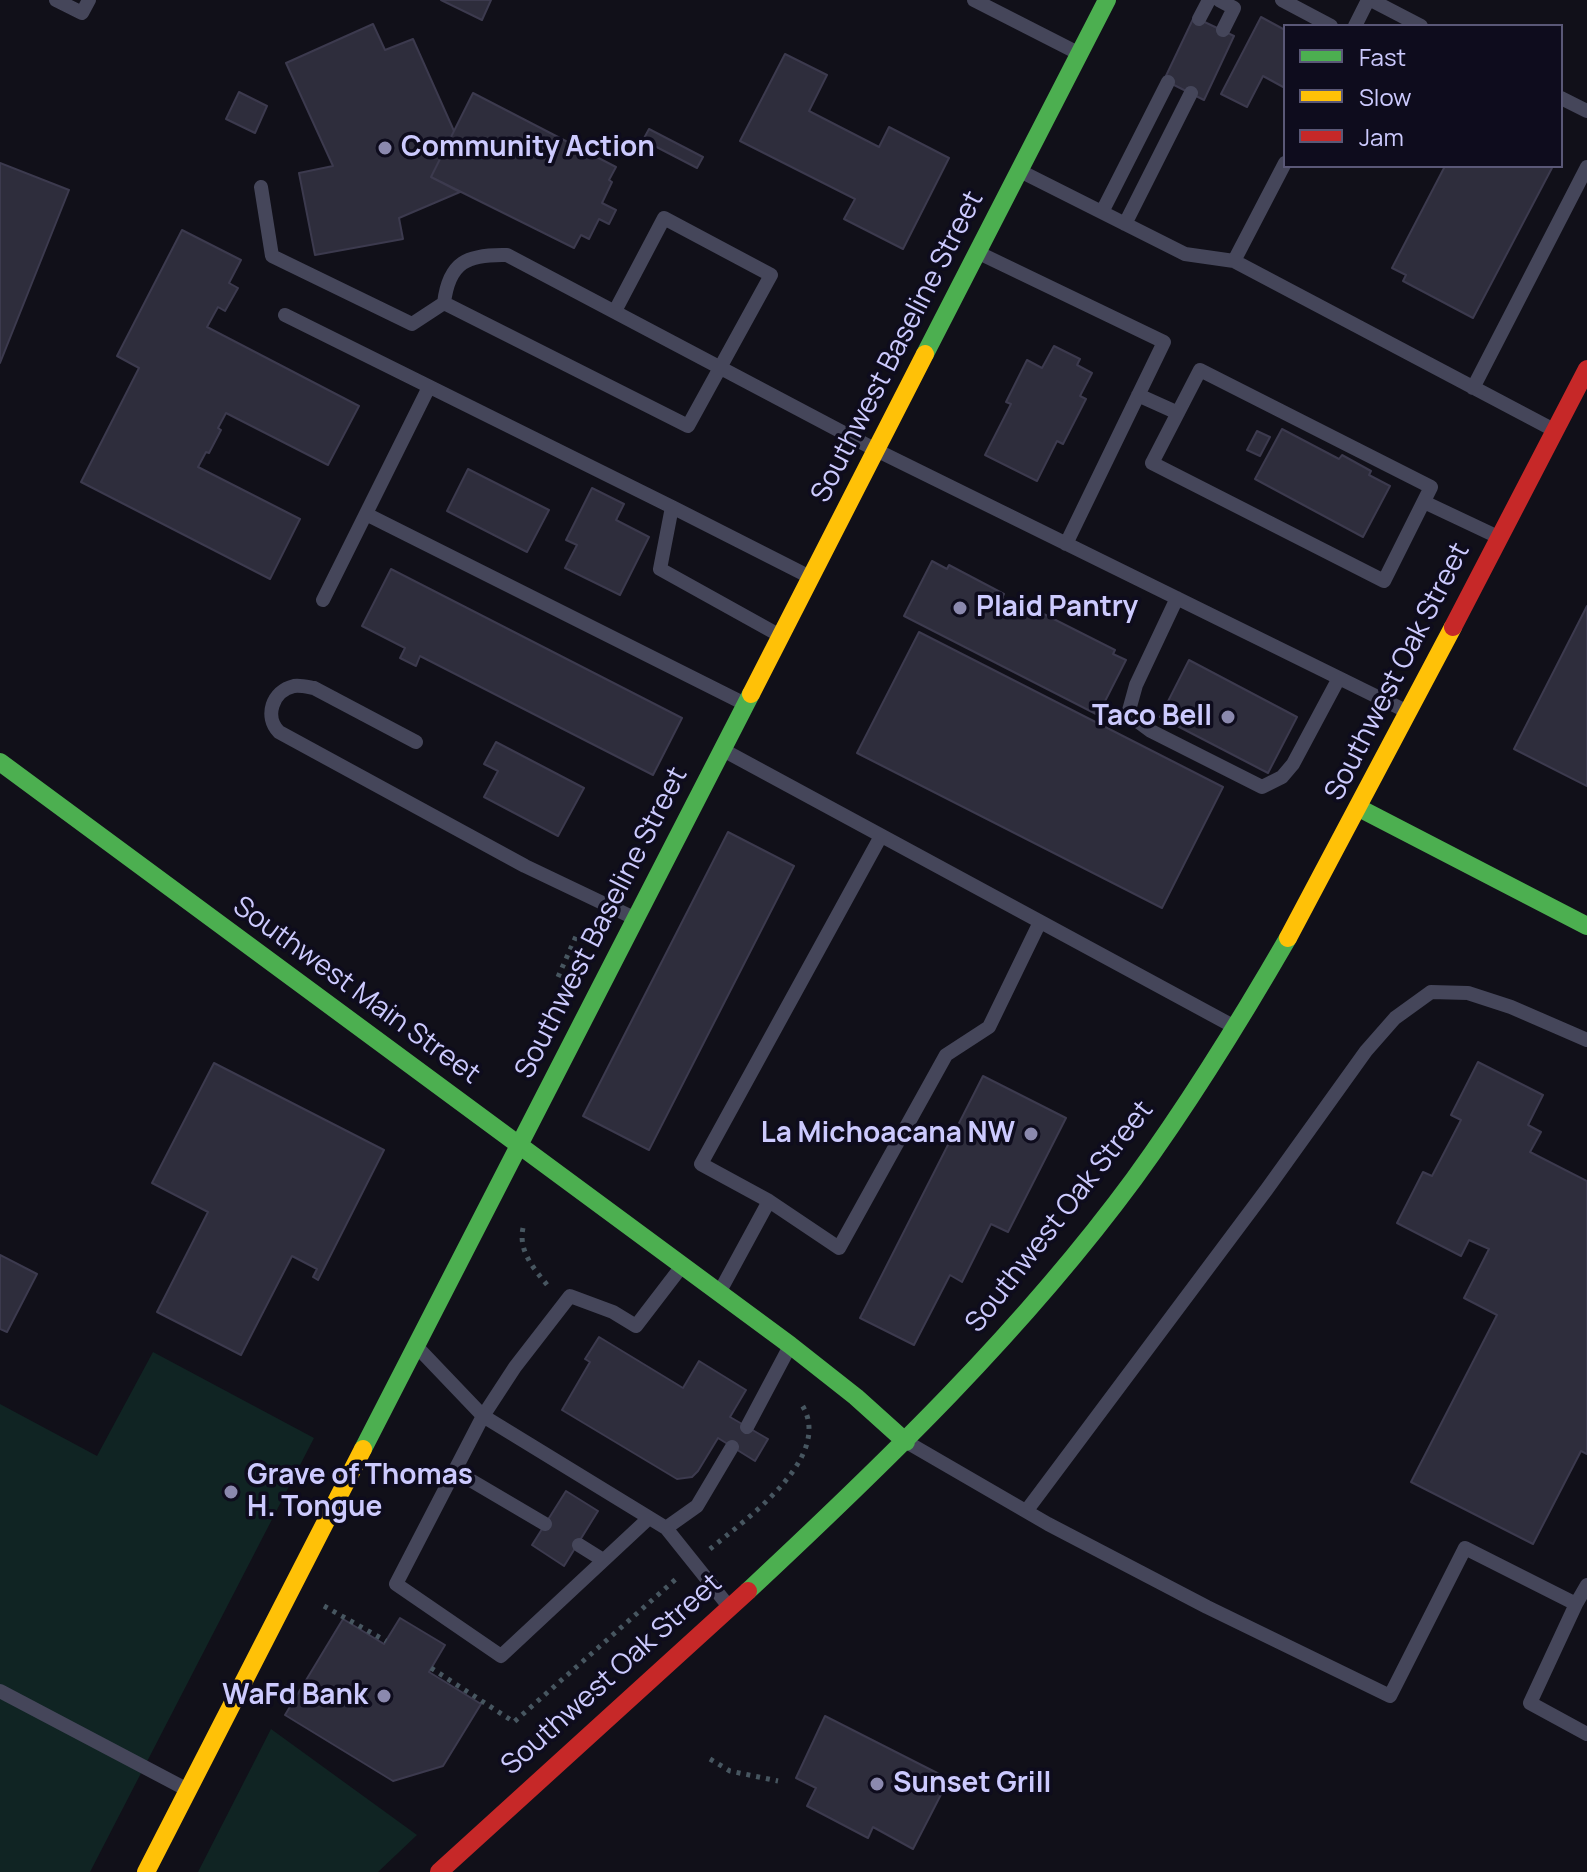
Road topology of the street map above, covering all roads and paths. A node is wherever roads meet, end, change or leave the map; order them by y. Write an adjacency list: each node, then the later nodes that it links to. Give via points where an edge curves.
1 (56, 0): 2 (lane, via 82,13)
2 (89, 0)
3 (974, 0): 14 (lane)
4 (1107, 0): 14 (main road, Southwest Baseline Street)
5 (1209, 0): 9 (lane)
6 (1219, 0): 13 (lane, via 1234,8)
7 (1282, 0): 10 (lane)
8 (1370, 0): 11 (lane); 12 (lane)
9 (1199, 19)
10 (1327, 24)
11 (1356, 24)
12 (1417, 24)
13 (1223, 30)
14 (1079, 54): 21 (main road, Southwest Baseline Street)
15 (1168, 82): 23 (lane)
16 (1191, 93): 24 (lane)
17 (1563, 99): 18 (lane)
18 (1587, 111)
19 (1283, 167): 26 (lane)
20 (1587, 167): 33 (lane)
21 (1020, 171): 23 (lane); 25 (main road, Southwest Baseline Street)
22 (261, 187): 27 (lane, via 272,256 412,324)
23 (1102, 212): 24 (lane)
24 (1125, 224): 26 (lane, via 1185,254)
25 (978, 252): 34 (lane, via 1164,342); 37 (main road, Southwest Baseline Street)
26 (1234, 261): 33 (lane)
27 (444, 303): 28 (lane, via 447,281 458,266 487,254 507,255); 30 (lane, via 688,426)
28 (615, 311): 30 (lane); 30 (lane, via 664,218 771,275)
29 (285, 315): 32 (lane)
30 (721, 367): 37 (lane)
31 (1587, 369): 36 (main road, Southwest Oak Street)
32 (429, 387): 39 (lane); 40 (lane)
33 (1473, 388): 36 (lane)
34 (1138, 395): 35 (lane); 42 (lane)
35 (1178, 413): 38 (lane, via 1200,370 1431,487); 38 (lane, via 1152,463 1384,581)
36 (1555, 431): 41 (main road, Southwest Oak Street)
37 (876, 450): 42 (lane); 43 (main road, Southwest Baseline Street)
38 (1424, 502): 41 (lane)
39 (672, 507): 43 (lane); 46 (lane, via 660,569)
40 (366, 514): 45 (lane); 48 (lane)
41 (1500, 538): 49 (main road, Southwest Oak Street)
42 (1066, 544): 44 (lane)
43 (812, 578): 46 (main road, Southwest Baseline Street)
44 (1177, 598): 47 (lane); 47 (lane, via 1128,714 1262,787 1293,764)
45 (323, 600)
46 (781, 636): 48 (main road, Southwest Baseline Street)
47 (1339, 678): 49 (lane)
48 (746, 705): 51 (main road, Southwest Baseline Street)
49 (1409, 712): 53 (main road, Southwest Oak Street)
50 (416, 742): 55 (lane, via 314,688 297,685 283,690 270,713 279,732 525,866)
51 (722, 750): 54 (lane); 55 (main road, Southwest Baseline Street)
52 (0, 762): 60 (main road, Southwest Main Street)
53 (1359, 808): 57 (main road); 58 (main road, Southwest Oak Street)
54 (881, 836): 56 (lane); 61 (lane, via 701,1164)
55 (636, 919): 60 (main road, Southwest Baseline Street)
56 (1040, 922): 58 (lane); 61 (lane, via 989,1027 946,1055 839,1248)
57 (1587, 926)
58 (1235, 1028): 71 (main road, Southwest Oak Street, via 1092,1232 1022,1318)
59 (1587, 1040): 74 (lane, via 1468,993 1431,992 1395,1018)
60 (520, 1144): 63 (main road, Southwest Main Street); 67 (main road, Southwest Baseline Street)
61 (769, 1201): 64 (lane)
62 (525, 1217): 65 (path, via 522,1237 531,1266)
63 (683, 1266): 64 (main road, Southwest Main Street); 65 (lane, via 636,1326 570,1296)
64 (719, 1293): 66 (main road, Southwest Main Street)
65 (563, 1305): 69 (lane)
66 (790, 1345): 68 (lane); 71 (main road, Southwest Main Street)
67 (417, 1347): 69 (lane); 91 (main road, Southwest Baseline Street)
68 (775, 1375): 70 (lane); 80 (path, via 806,1410 811,1435 803,1457 765,1501)
69 (483, 1416): 73 (lane); 75 (lane)
70 (747, 1427)
71 (906, 1442): 74 (lane); 84 (main road, Southwest Oak Street)
72 (732, 1447): 77 (lane, via 697,1506)
73 (455, 1471): 76 (lane); 79 (lane, via 396,1584 501,1656)
74 (1027, 1510): 83 (lane, via 1390,1696 1465,1548)
75 (649, 1518): 77 (lane); 79 (lane)
76 (545, 1524)
77 (666, 1528): 80 (lane)
78 (579, 1545): 79 (lane)
79 (603, 1560)
80 (694, 1563): 84 (lane); 86 (path, via 514,1722)
81 (1587, 1585): 83 (lane)
82 (331, 1592): 85 (path, via 324,1606)
83 (1576, 1604): 88 (lane, via 1530,1703)
84 (729, 1606): 93 (main road, Southwest Oak Street)
85 (386, 1641)
86 (431, 1668)
87 (0, 1691): 91 (lane)
88 (1587, 1734)
89 (710, 1759): 90 (path, via 730,1771)
90 (778, 1781)
91 (188, 1790): 92 (main road, Southwest Baseline Street)
92 (146, 1872)
93 (439, 1872)

